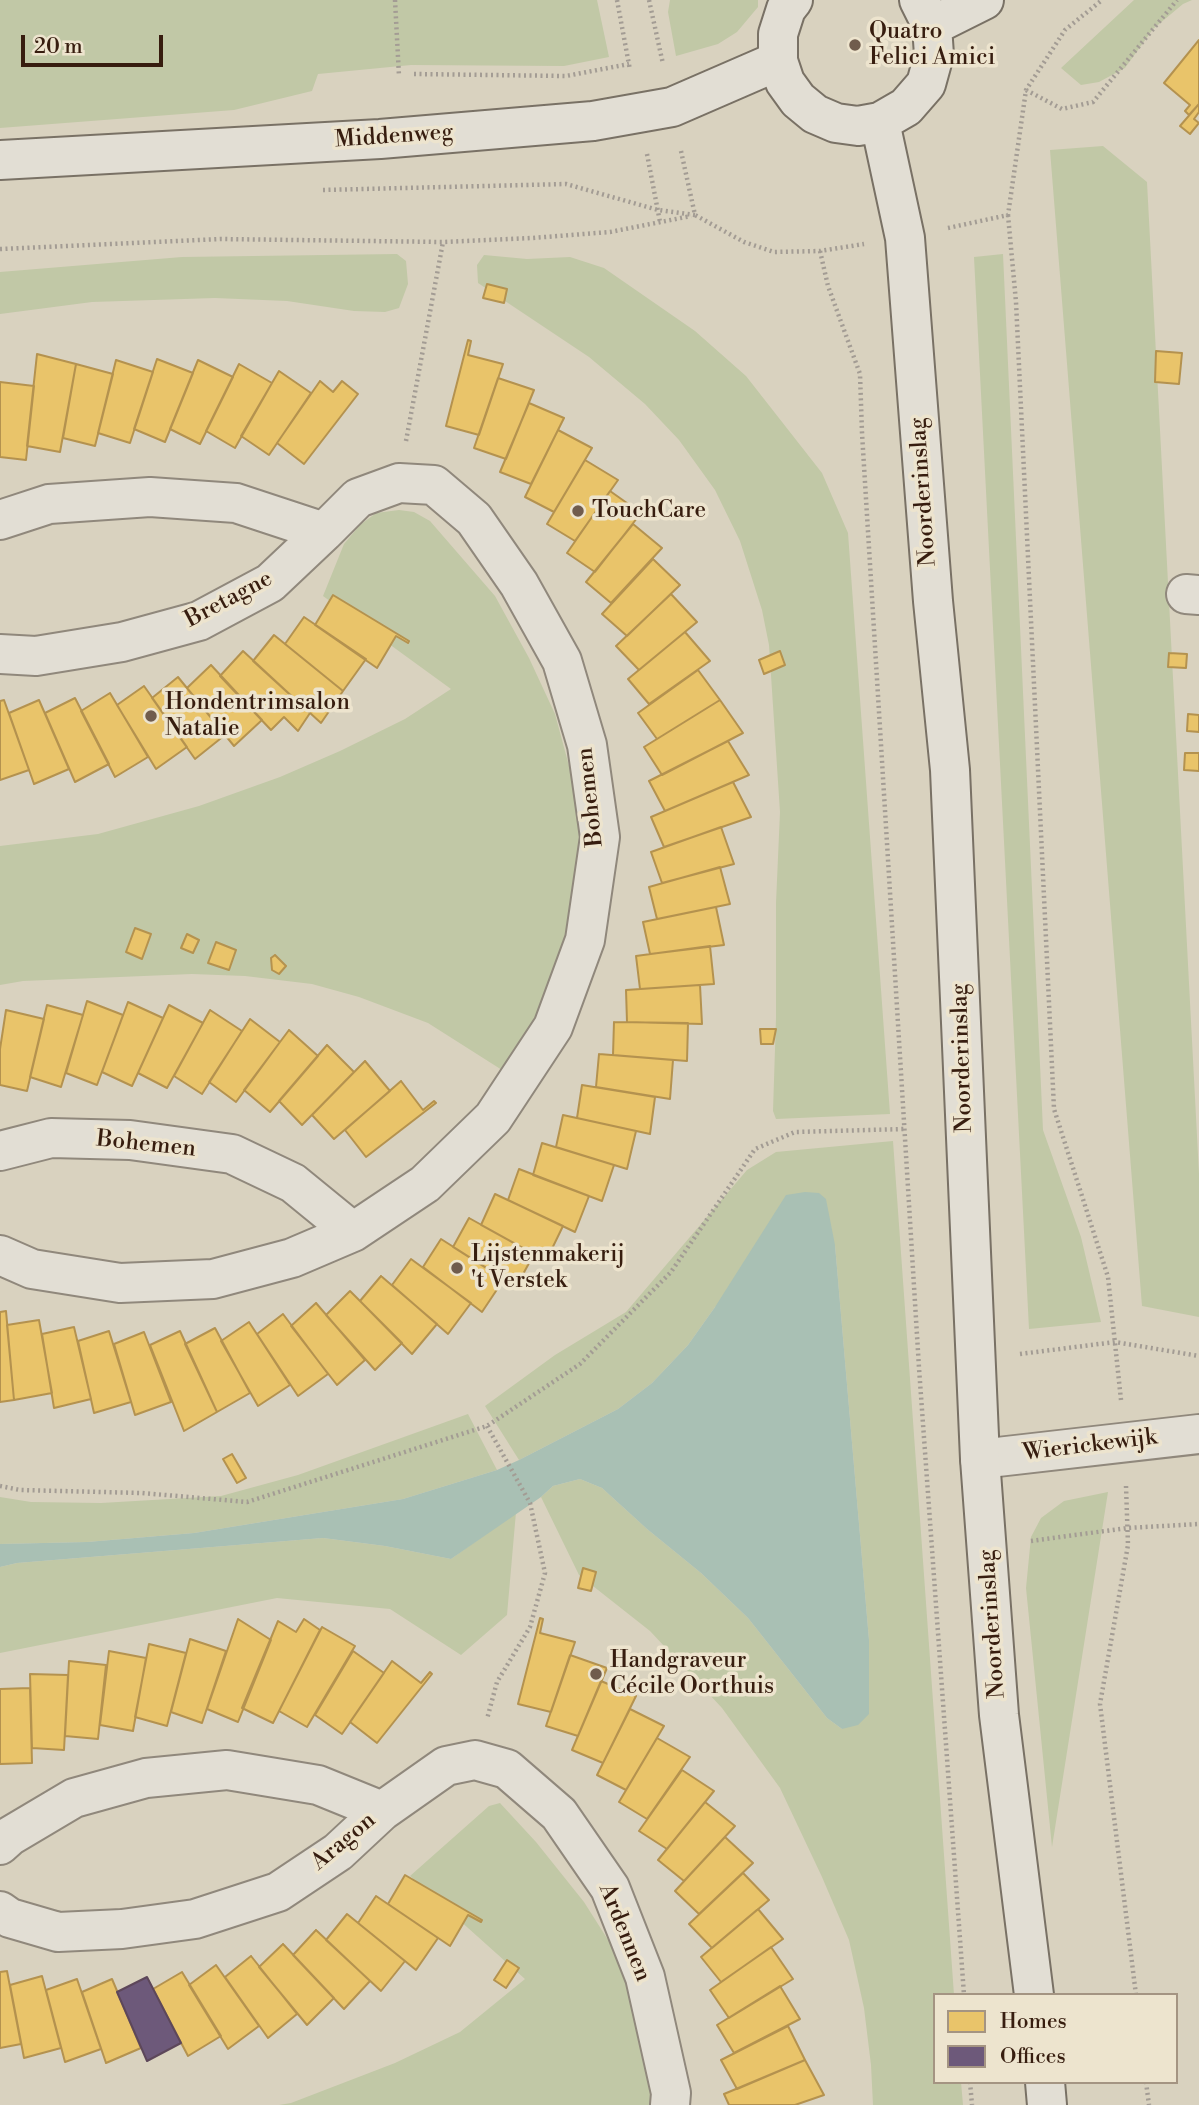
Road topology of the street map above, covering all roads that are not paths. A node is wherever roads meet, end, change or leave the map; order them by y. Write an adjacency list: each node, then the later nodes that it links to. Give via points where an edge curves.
1 (793, 0): 4 (street, via 778,34)
2 (984, 0): 3 (street)
3 (925, 13): 5 (street, via 934,55 926,84 906,107)
4 (778, 61): 5 (street, via 785,82 815,114 858,126); 6 (street, Middenweg, via 672,107 593,121 380,139)
5 (880, 122): 14 (street, Noorderinslag, via 905,238 950,770)
6 (0, 160)
7 (0, 520): 8 (street, via 49,504 150,497 236,503)
8 (324, 532): 9 (street, Bretagne, via 270,583 199,621 122,642 36,656); 11 (street, Bohemen, via 358,498 399,483 434,485 474,519 520,584 562,661 587,745 600,837 585,940 553,1027 493,1118 425,1184)
9 (0, 654)
10 (0, 1151): 11 (street, Bohemen, via 51,1138 130,1140 232,1154 293,1182)
11 (353, 1232): 12 (street, Bohemen, via 292,1258 213,1279 120,1283 32,1269)
12 (0, 1255)
13 (1199, 1434): 14 (street, Wierickewijk)
14 (980, 1459): 18 (street, Noorderinslag, via 999,1715)
15 (382, 1811): 16 (street, Aragon, via 318,1785 227,1770 146,1778 74,1798); 17 (street, Aragon, via 338,1852 278,1892 195,1919 58,1932); 20 (street, Ardennen, via 446,1766 475,1760 506,1769 559,1814 610,1888 645,1977)
16 (0, 1845)
17 (0, 1911)
18 (1034, 1993)
19 (1045, 2084): 21 (street)
20 (670, 2105)
21 (1048, 2105)

